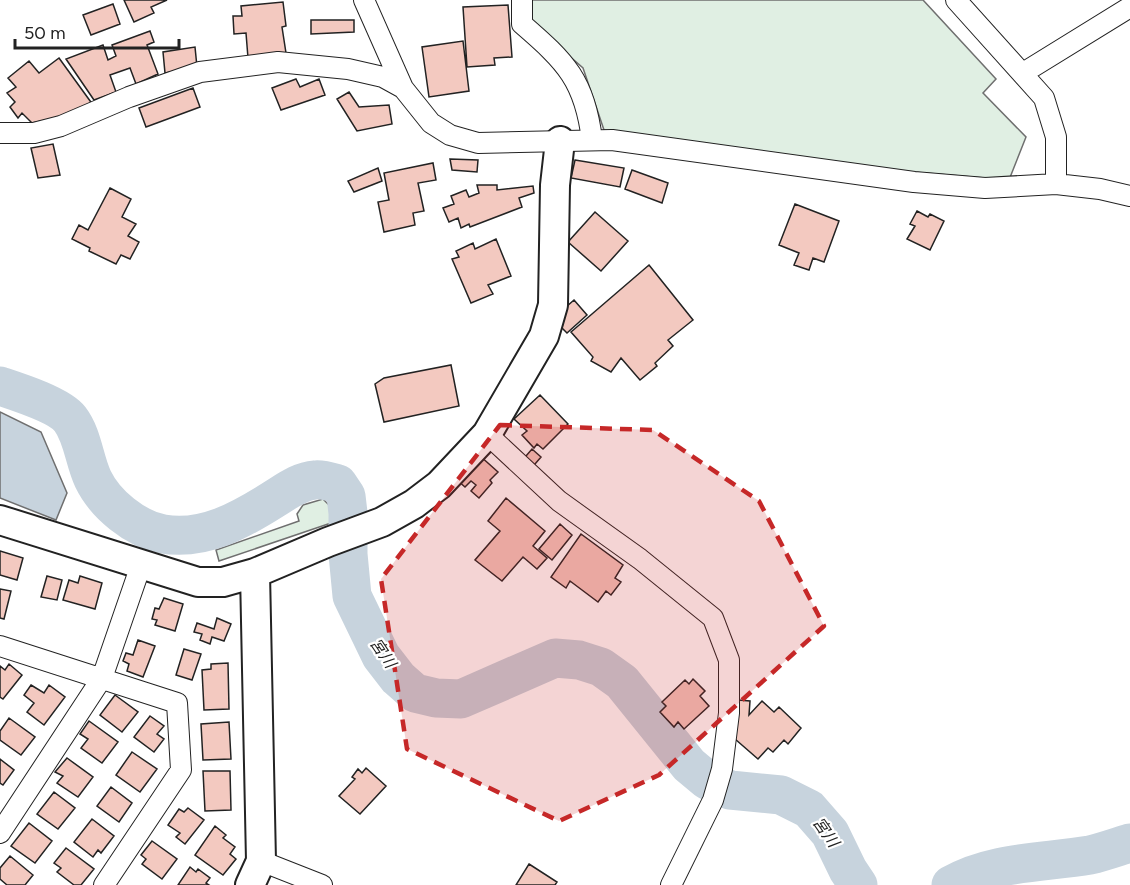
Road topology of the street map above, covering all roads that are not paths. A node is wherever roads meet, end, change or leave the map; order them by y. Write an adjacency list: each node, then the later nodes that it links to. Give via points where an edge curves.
1 (364, 0): 6 (street)
2 (522, 0): 8 (street, via 522,24 552,50 575,78 589,113)
3 (956, 0): 5 (street)
4 (1130, 7): 5 (street)
5 (1023, 73): 10 (street, via 1044,98 1056,137)
6 (403, 88): 7 (street, via 383,77 348,69 278,62 200,72 61,126 34,133); 9 (street, via 431,123 450,135 477,143)
7 (0, 133)
8 (592, 140): 9 (street); 10 (street, via 914,182 985,188)
9 (560, 141): 12 (street, via 555,185 553,305 544,336)
10 (1056, 184): 11 (street)
11 (1130, 196)
12 (487, 434): 15 (street, via 439,485 414,504 382,522); 22 (street, via 559,501 713,618 729,660 729,713 722,769 713,800)
13 (0, 520): 14 (street)
14 (141, 565): 15 (street, via 198,582 223,582); 17 (street)
15 (255, 573): 19 (street)
16 (0, 645): 17 (street)
17 (102, 678): 18 (street); 20 (street, via 177,703 181,770)
18 (0, 833)
19 (256, 873): 21 (street)
20 (104, 885)
21 (322, 885)
22 (671, 885)

